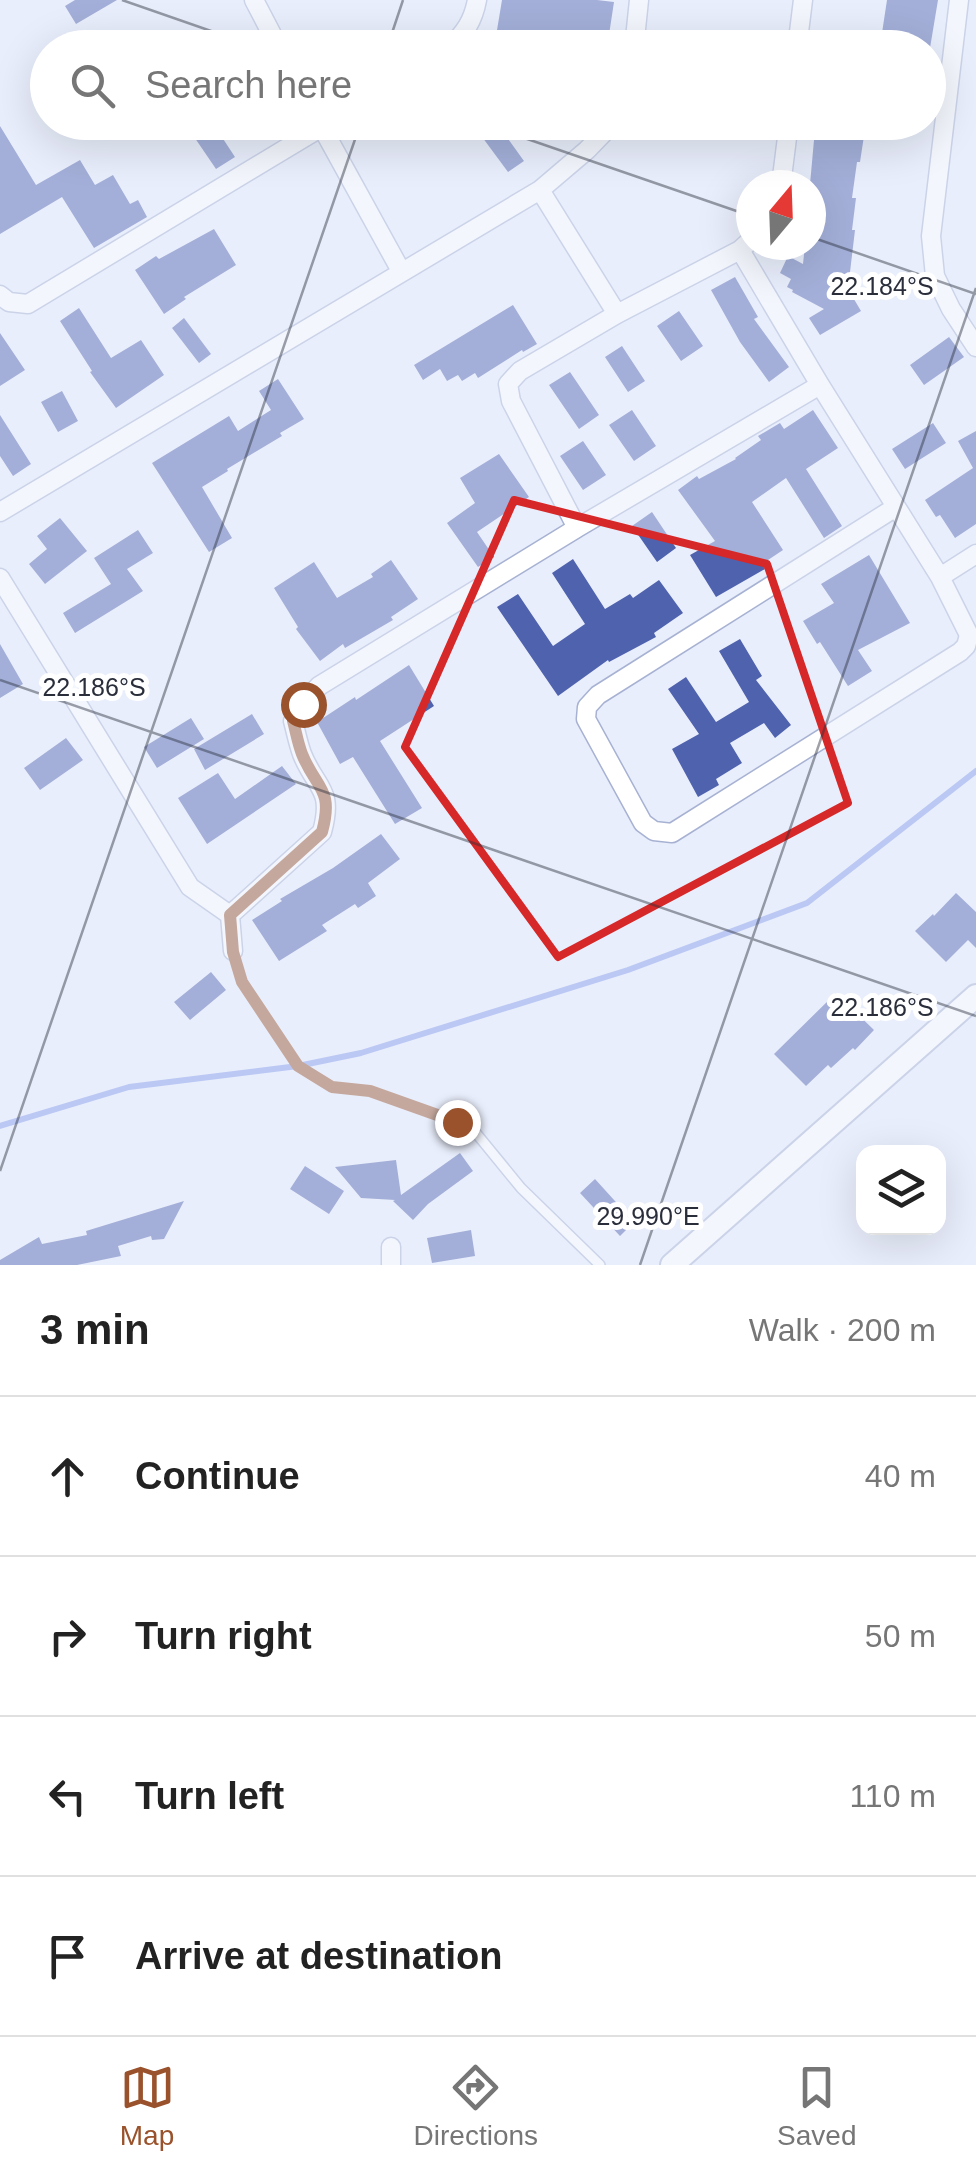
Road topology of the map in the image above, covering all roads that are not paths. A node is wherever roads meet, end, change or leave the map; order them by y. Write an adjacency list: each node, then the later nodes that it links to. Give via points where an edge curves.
1 (254, 0): 6 (street)
2 (477, 0): 7 (street)
3 (640, 0): 8 (street)
4 (803, 0): 9 (street)
5 (958, 0): 10 (street)
6 (270, 30)
7 (467, 30)
8 (636, 30)
9 (799, 30)
10 (946, 109)
11 (298, 140): 21 (street, via 28,304)
12 (332, 140): 20 (street)
13 (597, 140): 17 (street)
14 (787, 140): 16 (street)
15 (943, 140): 23 (street, via 932,236 935,276)
16 (783, 170)
17 (540, 190): 20 (street); 22 (street)
18 (736, 250): 22 (street)
19 (754, 260): 24 (street)
20 (400, 271): 26 (street)
21 (0, 295)
22 (617, 314): 27 (street, via 508,384)
23 (976, 347)
24 (820, 385): 25 (street); 27 (street)
25 (896, 507): 29 (street); 29 (street, via 587,707 586,719 643,822 672,833 960,652 969,635)
26 (0, 512)
27 (578, 528): 31 (street, via 311,695 293,721 302,756 325,792 322,832)
28 (976, 554): 29 (street)
29 (940, 577)
30 (0, 578): 31 (street, via 190,887)
31 (230, 915): 32 (street)
32 (233, 952)
33 (976, 996): 36 (street)
34 (476, 1134): 35 (lane)
35 (600, 1265)
36 (672, 1265)

